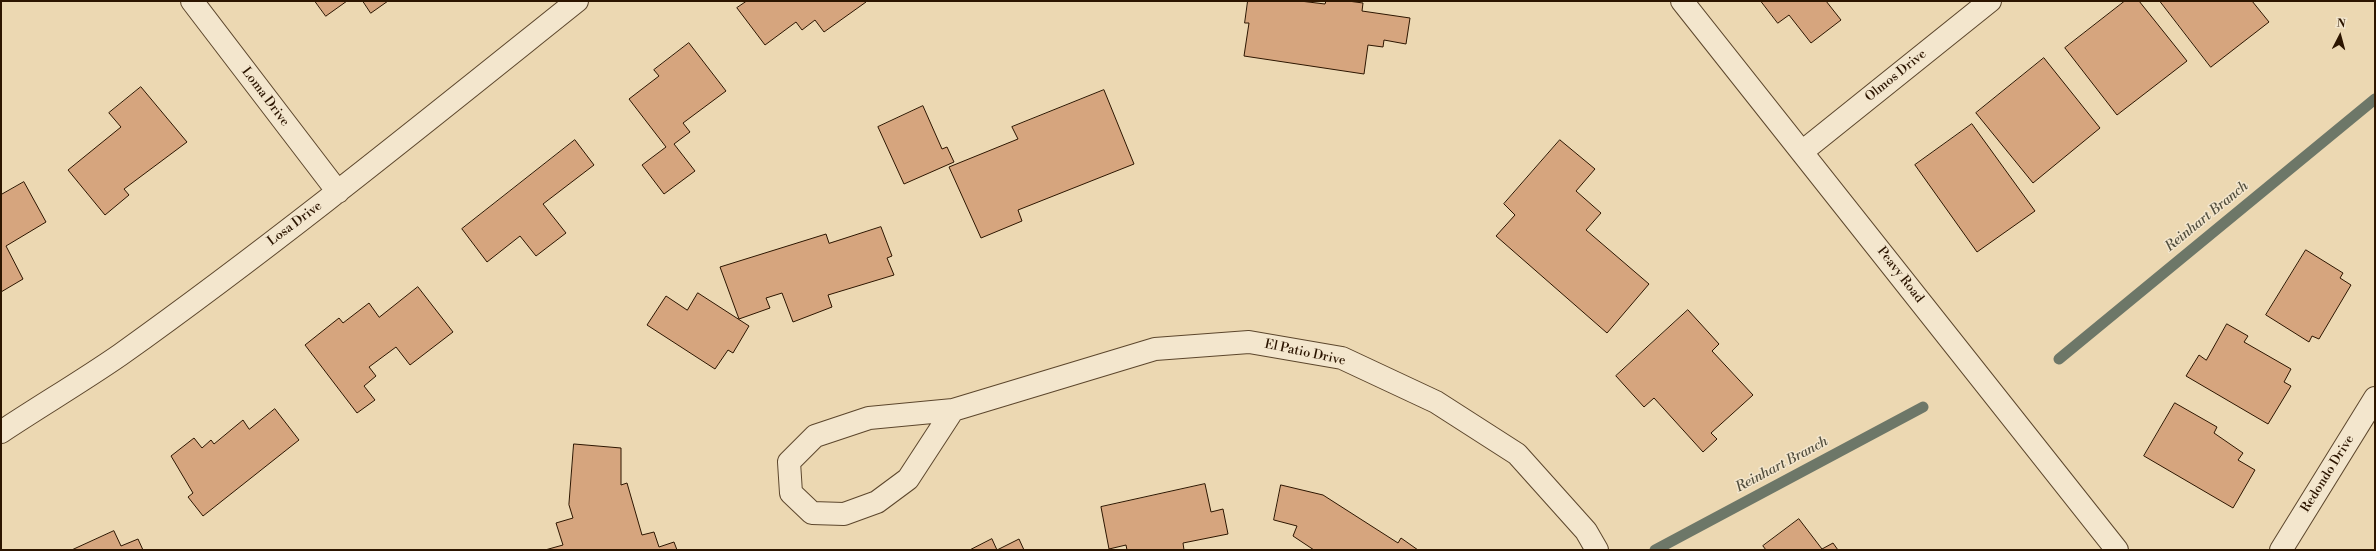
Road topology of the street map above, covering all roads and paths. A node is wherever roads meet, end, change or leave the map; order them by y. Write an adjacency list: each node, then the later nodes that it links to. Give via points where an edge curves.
1 (192, 1): 6 (street, Loma Drive)
2 (577, 1): 6 (street, Losa Drive)
3 (1682, 1): 5 (street, Peavy Road)
4 (1990, 1): 5 (street, Olmos Drive)
5 (1803, 151): 11 (street, Peavy Road)
6 (338, 192): 9 (street, Losa Drive, via 118,356)
7 (2375, 398): 12 (street, Redondo Drive)
8 (953, 410): 8 (street, El Patio Drive, via 869,418 815,436 789,462 791,493 812,513 844,514 877,502 908,479); 10 (street, El Patio Drive, via 1155,349 1250,342 1342,358 1436,402 1517,454 1586,531)
9 (1, 432)
10 (1597, 550)
11 (2117, 550)
12 (2281, 550)

